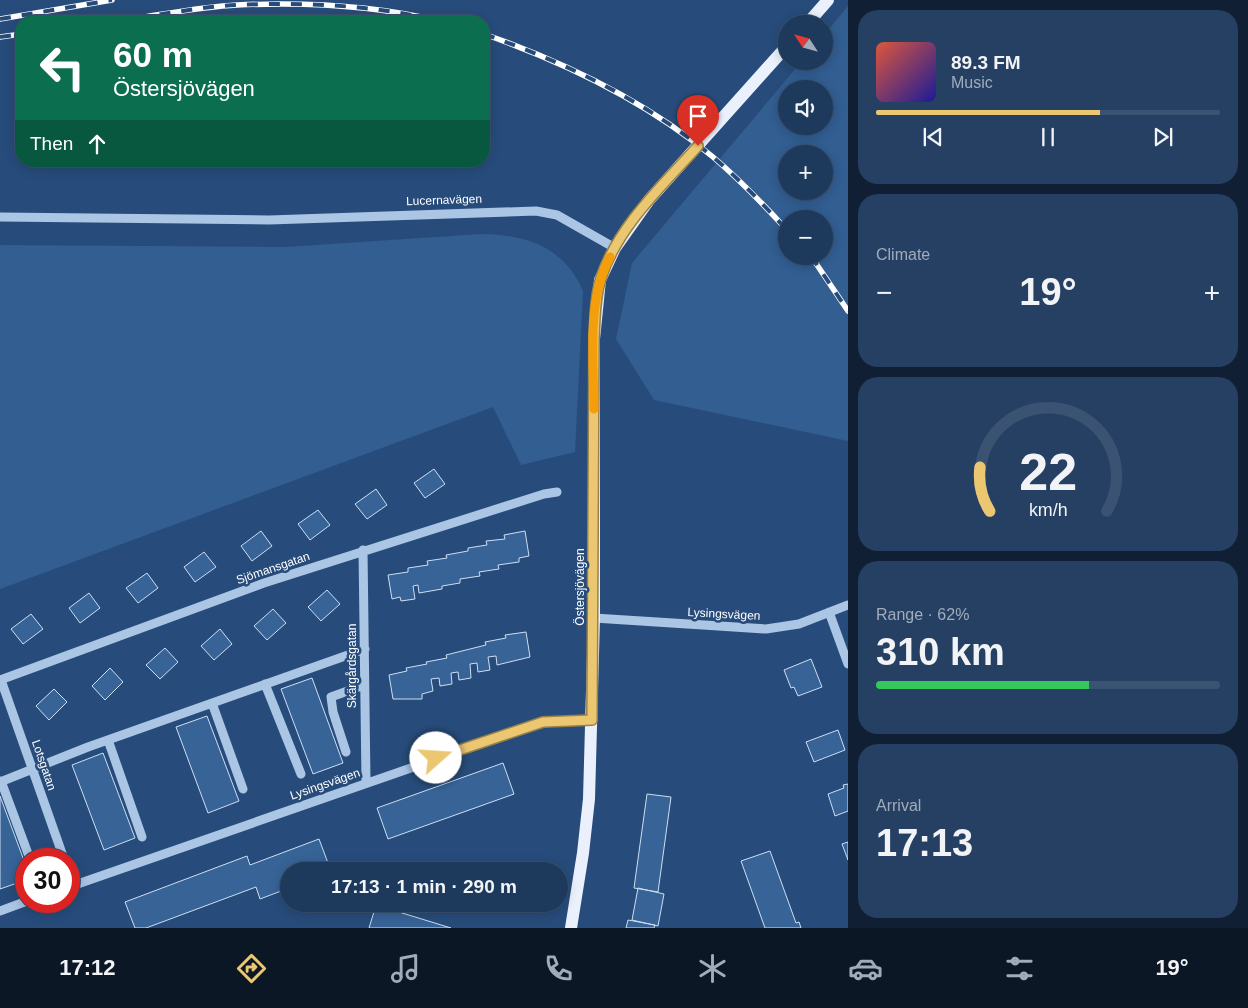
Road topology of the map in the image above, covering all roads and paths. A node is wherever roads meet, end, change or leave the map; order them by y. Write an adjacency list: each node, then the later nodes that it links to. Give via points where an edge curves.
1 (828, 0): 2 (main road)
2 (815, 15)
3 (778, 56): 5 (main road, via 649,200)
4 (0, 217): 5 (street, Lucernavägen, via 269,220 536,211 557,215)
5 (615, 248): 10 (main road, Östersjövägen, via 600,280 594,339)
6 (558, 492): 7 (street, Sjömansgatan)
7 (363, 550): 11 (street, Skärgårdsgatan); 13 (street, Sjömansgatan)
8 (848, 605): 9 (street, Lysingsvägen)
9 (829, 612): 10 (street, Lysingsvägen, via 799,624 766,629); 12 (street)
10 (594, 618): 17 (main road, Östersjövägen)
11 (365, 649): 14 (street); 15 (street, Skärgårdsgatan)
12 (848, 664)
13 (0, 680): 20 (street, Lotsgatan)
14 (265, 684): 16 (street); 21 (street)
15 (364, 685): 19 (street, via 331,698); 23 (street, Skärgårdsgatan)
16 (212, 703): 18 (street); 24 (street)
17 (592, 720): 23 (street, Lysingsvägen, via 543,722); 31 (main road, Östersjövägen, via 588,808)
18 (108, 740): 20 (street); 25 (street)
19 (346, 752)
20 (33, 770): 22 (street); 27 (street, Lotsgatan)
21 (301, 774)
22 (1, 782): 26 (street)
23 (366, 782): 28 (street, Lysingsvägen)
24 (243, 788)
25 (142, 837)
26 (26, 848)
27 (60, 848)
28 (80, 883)
29 (15, 905): 30 (street)
30 (0, 911)
31 (571, 928)

